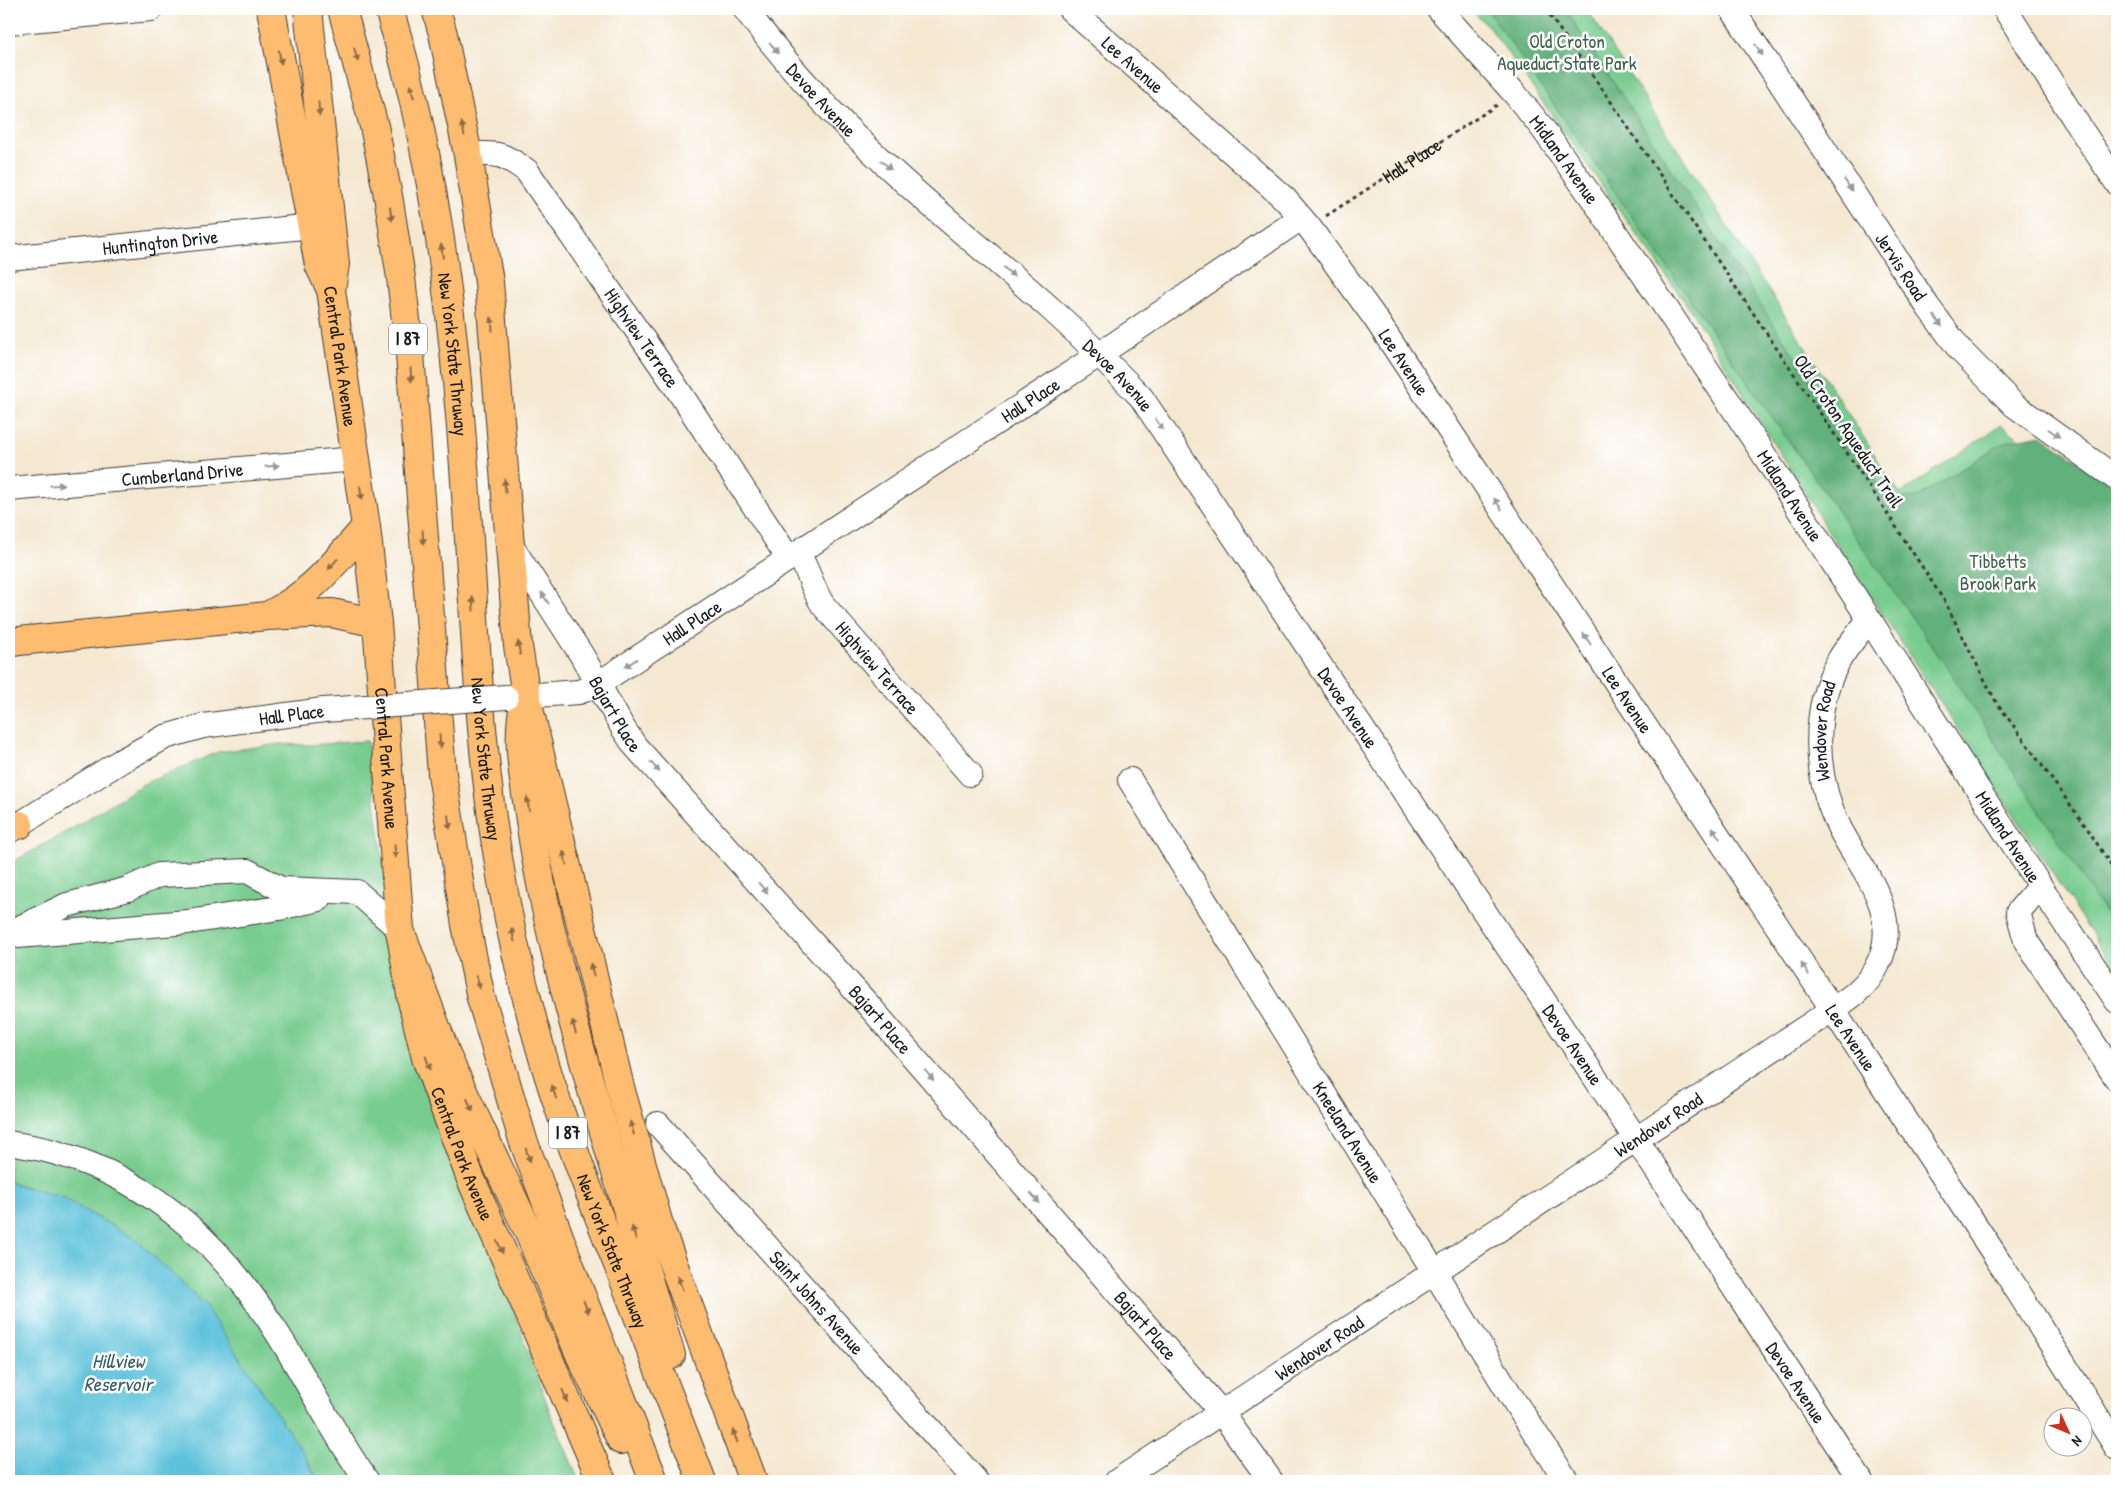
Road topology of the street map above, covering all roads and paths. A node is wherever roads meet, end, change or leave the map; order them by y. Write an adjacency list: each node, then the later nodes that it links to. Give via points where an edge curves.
1 (151, 9): 13 (street)
2 (271, 9): 18 (main road, Central Park Avenue, one-way to 18)
3 (308, 9): 20 (main road, one-way to 20, via 335,264)
4 (342, 9): 54 (main road, I 87, one-way to 54, via 374,126 401,278 410,354 442,774 481,998 523,1140)
5 (389, 9): 55 (main road, New York State Thruway / I 87, one-way to 5, via 567,1132 544,1060 508,916 495,843 476,670 451,322 442,250 415,104)
6 (436, 9): 15 (main road, one-way to 6)
7 (745, 9): 21 (street, Devoe Avenue, one-way to 21, via 806,85 883,163)
8 (1070, 9): 17 (street, Lee Avenue, via 1285,199)
9 (1438, 9): 14 (street, Midland Avenue)
10 (1546, 9): 37 (path, Old Croton Aqueduct Trail, via 1874,493 1945,602 1995,700)
11 (1732, 9): 23 (street, Jervis Road, one-way to 23, via 1928,307 1960,350 2014,405)
12 (2005, 9): 16 (street)
13 (9, 22)
14 (1515, 94): 17 (path, Hall Place); 29 (street, Midland Avenue, via 1599,207 1759,447)
15 (468, 155): 26 (main road, one-way to 15, via 489,282); 27 (street, Highview Terrace, via 491,153 510,159 527,171)
16 (2117, 183)
17 (1305, 222): 21 (street, Hall Place); 43 (street, Lee Avenue, one-way to 17, via 1375,318)
18 (312, 226): 19 (street, Huntington Drive); 20 (main road, Central Park Avenue, via 319,265)
19 (9, 258)
20 (331, 290): 22 (main road, Central Park Avenue)
21 (1100, 354): 27 (street, Hall Place); 46 (street, Devoe Avenue, one-way to 46, via 1141,397)
22 (356, 459): 24 (street, Cumberland Drive, one-way to 22); 25 (main road, Central Park Avenue, one-way to 25)
23 (2117, 479)
24 (9, 489)
25 (366, 527): 28 (main road, one-way to 28, via 314,586 293,603); 30 (main road, Central Park Avenue)
26 (510, 544): 32 (street, Bajart Place, one-way to 26); 33 (main road, one-way to 26, via 518,646)
27 (793, 557): 32 (street, Hall Place, one-way to 32); 34 (street, Highview Terrace, via 806,567 823,605)
28 (267, 616): 30 (main road, via 332,613); 31 (main road)
29 (1869, 620): 38 (street, Midland Avenue); 43 (street, Wendover Road, via 1840,658 1832,675 1822,714 1820,750 1829,803 1880,901 1886,942 1878,965 1865,984)
30 (377, 623): 40 (main road, Central Park Avenue, one-way to 40)
31 (9, 643)
32 (598, 684): 33 (street, Hall Place, via 579,692); 49 (street, Bajart Place, one-way to 49, via 635,746 870,1007)
33 (516, 697): 36 (street, Hall Place, bridge, via 324,710 203,726 164,737); 56 (main road, one-way to 33, via 608,1146 553,947 536,863 520,742 522,712); 57 (main road, one-way to 33, via 660,1228)
34 (970, 774)
35 (1130, 780): 48 (street, Kneeland Avenue)
36 (12, 827)
37 (2117, 875)
38 (2040, 886): 42 (street, Midland Avenue); 44 (street, via 2018,912 2026,940)
39 (357, 892): 40 (street); 41 (street, via 188,922); 41 (street, via 281,889 247,870 159,874 128,889 67,905)
40 (400, 930): 52 (main road, Central Park Avenue, one-way to 52, via 426,1058 470,1177); 53 (main road, one-way to 53, via 448,1059 529,1233 580,1355)
41 (9, 935)
42 (2117, 1001)
43 (1832, 1009): 46 (street, Wendover Road); 50 (street, Lee Avenue, via 1993,1252)
44 (2117, 1079)
45 (658, 1124): 58 (street, Saint Johns Avenue)
46 (1636, 1139): 48 (street, Wendover Road); 62 (street, Devoe Avenue)
47 (9, 1143): 51 (street, via 57,1152 120,1178 170,1209 197,1232 242,1282 265,1314)
48 (1434, 1272): 49 (street, Wendover Road); 61 (street, Kneeland Avenue)
49 (1221, 1412): 59 (street, Wendover Road); 60 (street, Bajart Place)
50 (2117, 1448)
51 (367, 1481)
52 (602, 1481)
53 (642, 1481)
54 (654, 1481)
55 (702, 1481)
56 (708, 1481)
57 (753, 1481)
58 (976, 1481)
59 (1117, 1481)
60 (1270, 1481)
61 (1568, 1481)
62 (1861, 1481)

